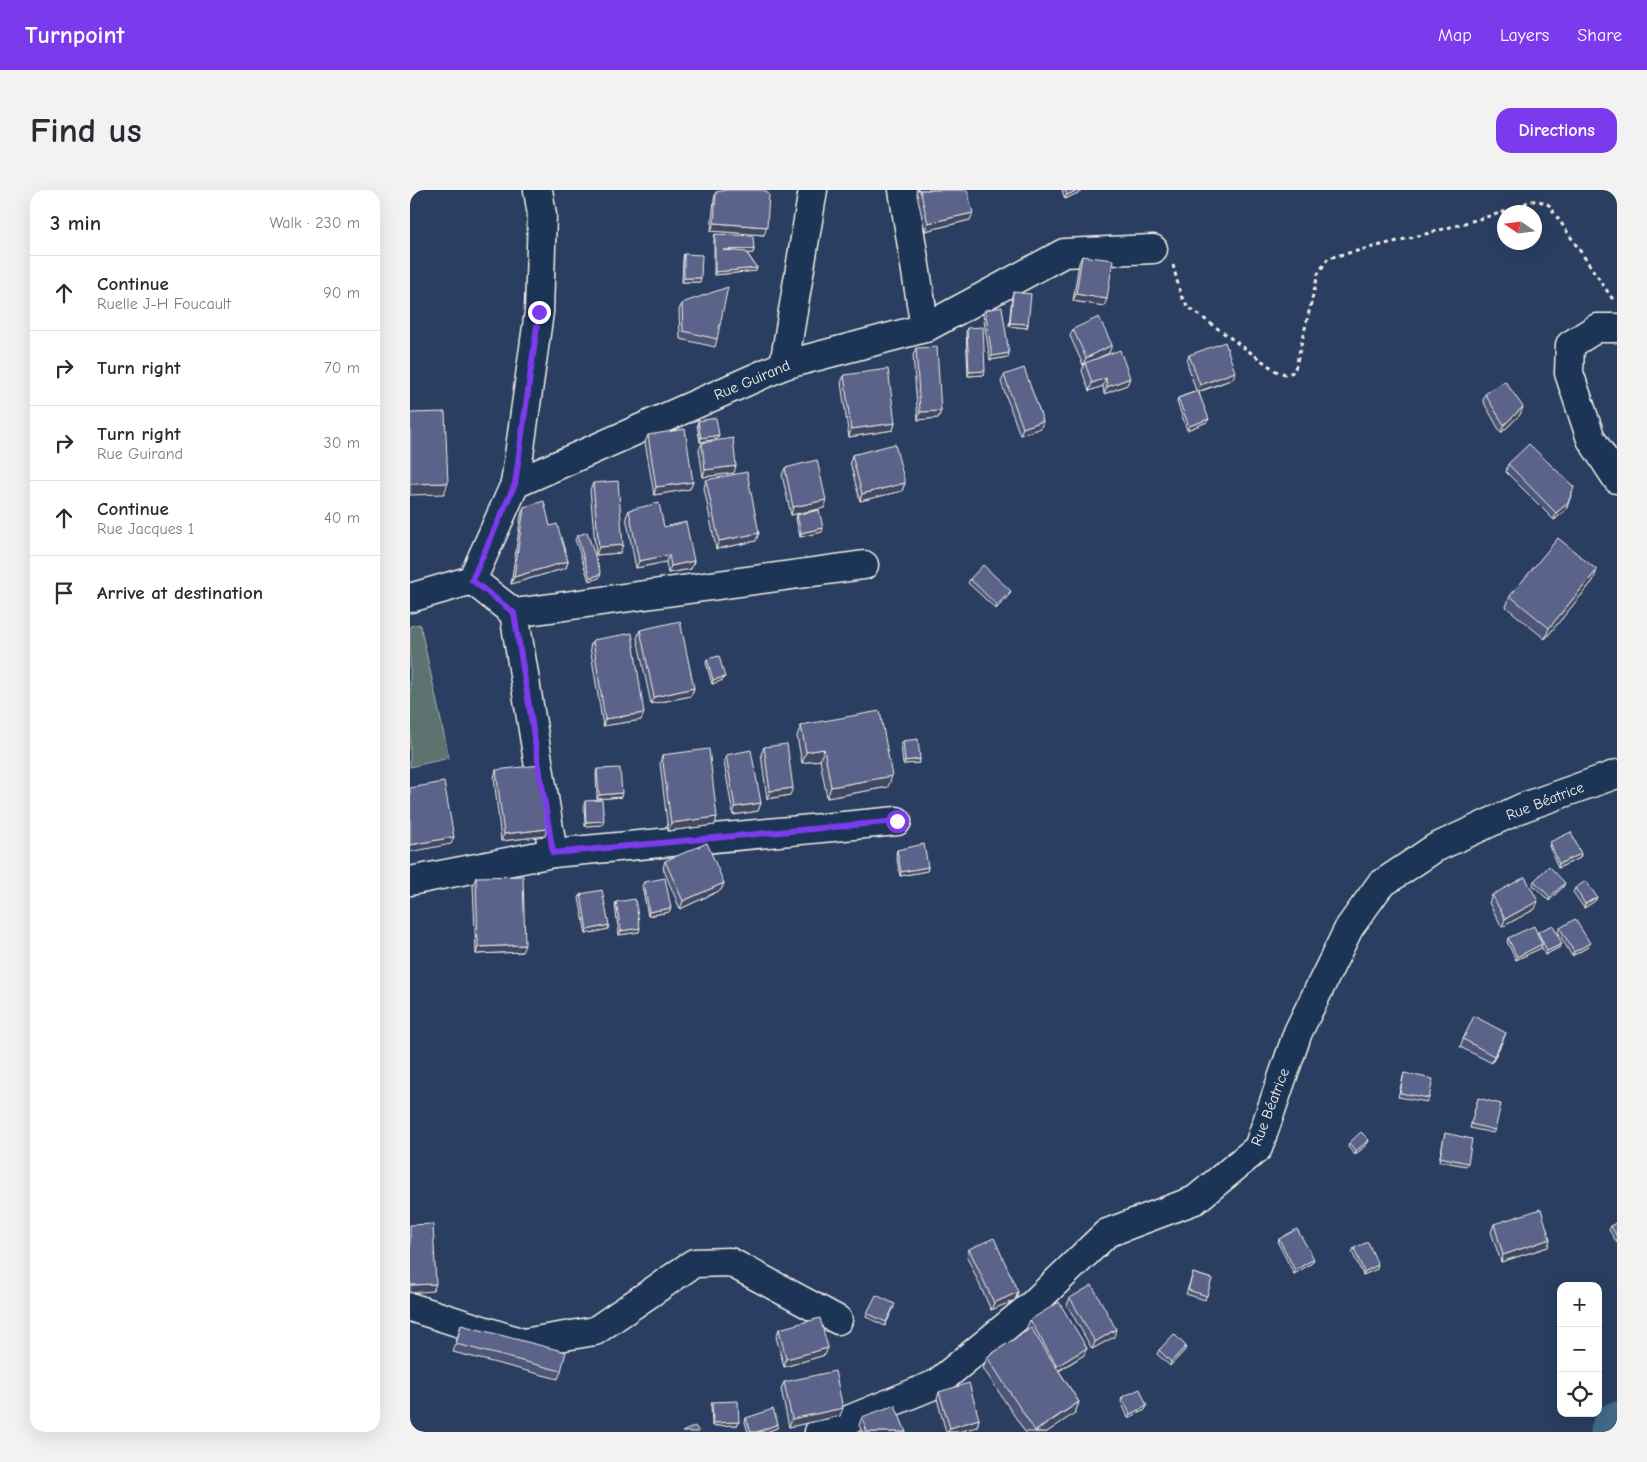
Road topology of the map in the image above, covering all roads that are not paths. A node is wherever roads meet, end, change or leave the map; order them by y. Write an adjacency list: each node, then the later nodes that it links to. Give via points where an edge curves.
1 (538, 190): 9 (street, via 542,216 539,312)
2 (813, 190): 7 (street)
3 (903, 190): 5 (street)
4 (1153, 249): 5 (street, Rue Guirand, via 1064,252)
5 (925, 328): 7 (street, Rue Guirand)
6 (1617, 328): 8 (street, via 1597,328 1570,345 1569,374 1591,439)
7 (784, 364): 9 (street, Rue Guirand)
8 (1617, 480)
9 (515, 484): 11 (street)
10 (864, 566): 13 (street)
11 (472, 580): 12 (street); 13 (street)
12 (410, 598)
13 (514, 613): 16 (street)
14 (1617, 774): 20 (street, Rue Béatrice, via 1524,807 1435,848 1380,885 1349,928 1298,1032 1258,1148 1195,1200 1107,1233 1032,1305 936,1384)
15 (897, 821): 16 (street)
16 (553, 853): 17 (street)
17 (410, 880)
18 (410, 1307): 19 (street, via 523,1343 595,1331 694,1263 730,1262)
19 (838, 1320)
20 (819, 1432)

